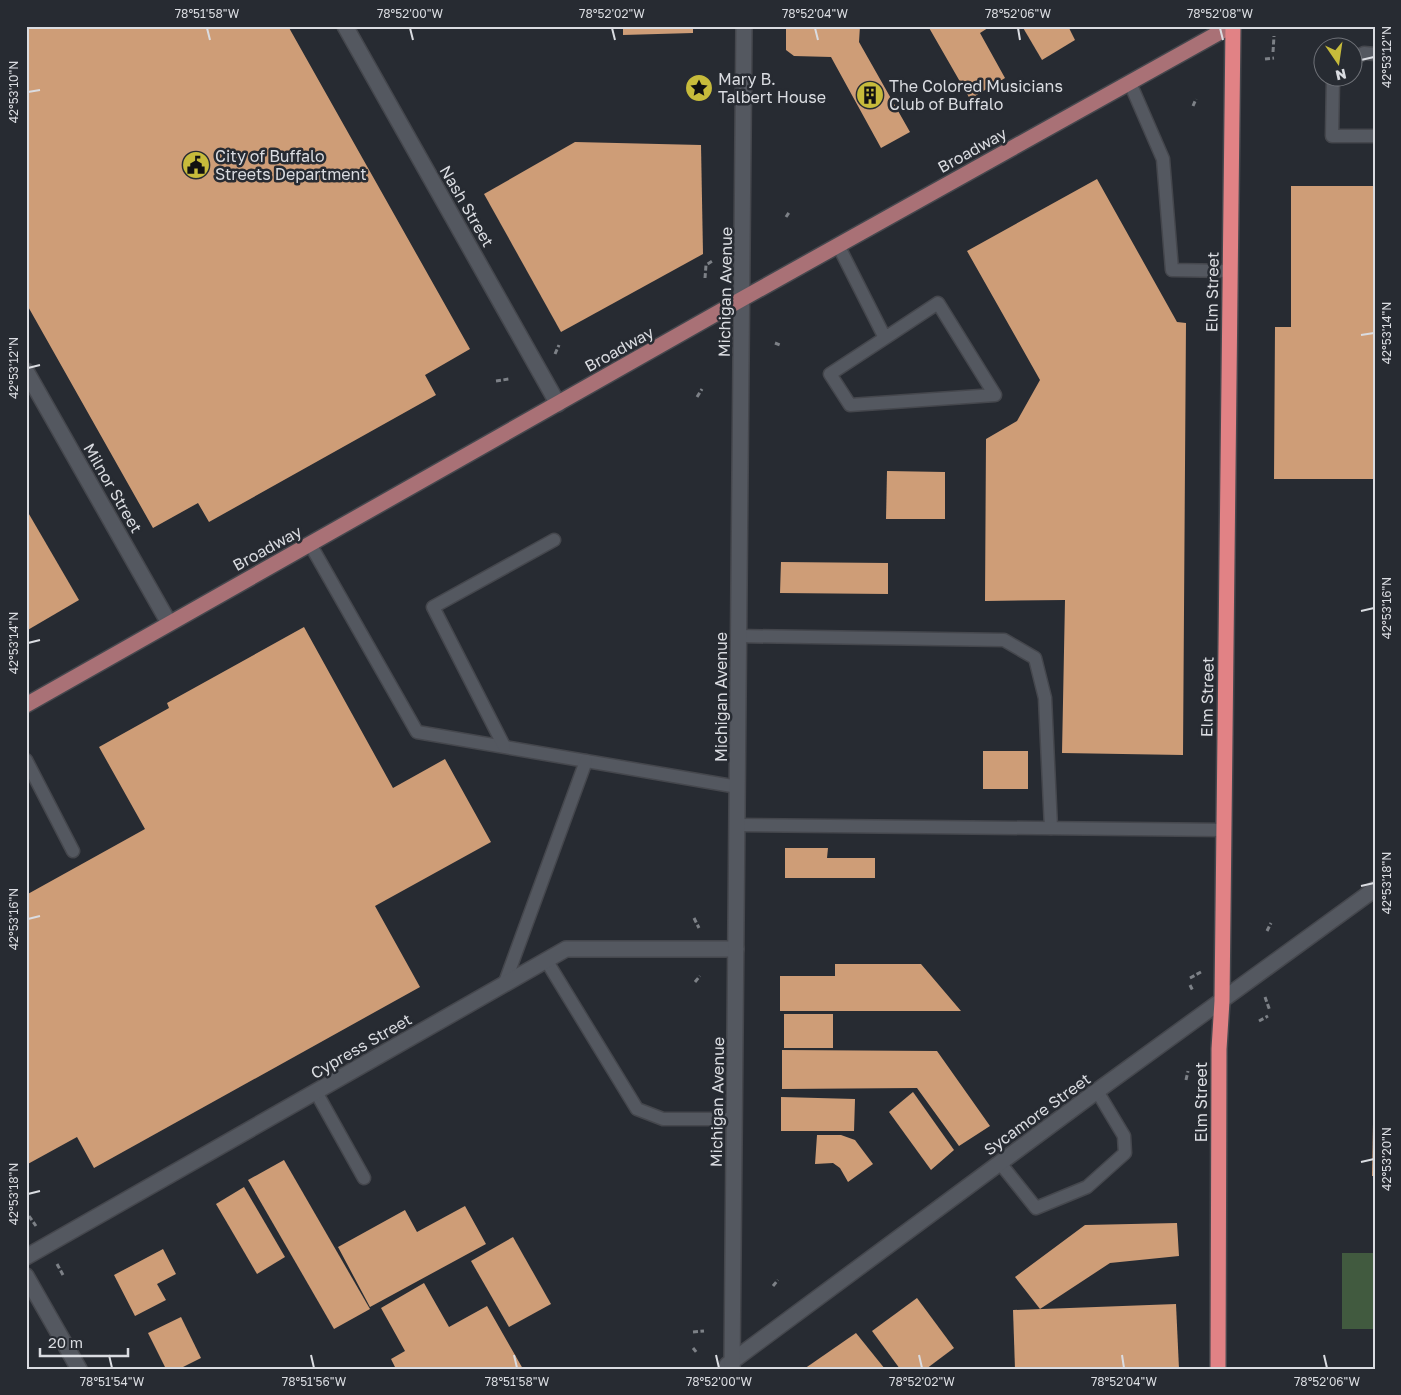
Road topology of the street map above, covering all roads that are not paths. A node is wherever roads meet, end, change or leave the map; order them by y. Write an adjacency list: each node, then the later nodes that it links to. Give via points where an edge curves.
1 (345, 26): 12 (street, Nash Street)
2 (744, 26): 9 (street, Michigan Avenue)
3 (1232, 26): 4 (main road, Broadway); 8 (highway, Elm Street)
4 (1130, 83): 7 (main road, Broadway); 8 (lane, via 1163,159 1172,270)
5 (1333, 88): 6 (lane, via 1332,136)
6 (1375, 136)
7 (838, 245): 9 (main road, Broadway); 10 (lane)
8 (1230, 271): 24 (highway, Elm Street)
9 (742, 299): 12 (main road, Broadway); 16 (street, Michigan Avenue)
10 (885, 338): 10 (lane, via 830,374 850,405 995,395 938,303)
11 (26, 371): 15 (street, Milnor Street)
12 (558, 404): 14 (main road, Broadway)
13 (554, 540): 18 (lane, via 433,607)
14 (310, 544): 15 (main road, Broadway); 18 (lane, via 417,732)
15 (170, 623): 17 (main road, Broadway)
16 (739, 636): 21 (street, Michigan Avenue); 23 (lane, via 1004,640 1036,658 1045,698)
17 (26, 705)
18 (504, 746): 20 (lane)
19 (26, 760): 25 (lane)
20 (586, 761): 21 (lane); 29 (lane)
21 (738, 787): 22 (street, Michigan Avenue)
22 (737, 825): 23 (lane); 27 (street, Michigan Avenue)
23 (1051, 828): 24 (lane)
24 (1223, 830): 30 (highway, Elm Street)
25 (74, 851)
26 (1375, 890): 30 (street, Sycamore Street)
27 (736, 948): 28 (street, Cypress Street, via 566,949); 33 (street, Michigan Avenue)
28 (546, 960): 29 (street, Cypress Street); 33 (lane, via 637,1109 663,1119)
29 (504, 985): 32 (street, Cypress Street)
30 (1222, 1001): 31 (street, Sycamore Street); 40 (highway, Elm Street)
31 (1097, 1091): 34 (street, Sycamore Street); 34 (lane, via 1124,1136 1125,1153 1087,1187 1036,1208)
32 (316, 1092): 35 (lane); 36 (street, Cypress Street)
33 (734, 1120): 38 (street, Michigan Avenue)
34 (1000, 1163): 38 (street, Sycamore Street)
35 (364, 1178)
36 (26, 1257)
37 (26, 1276): 39 (street)
38 (729, 1366)
39 (79, 1369)
40 (1218, 1369)

